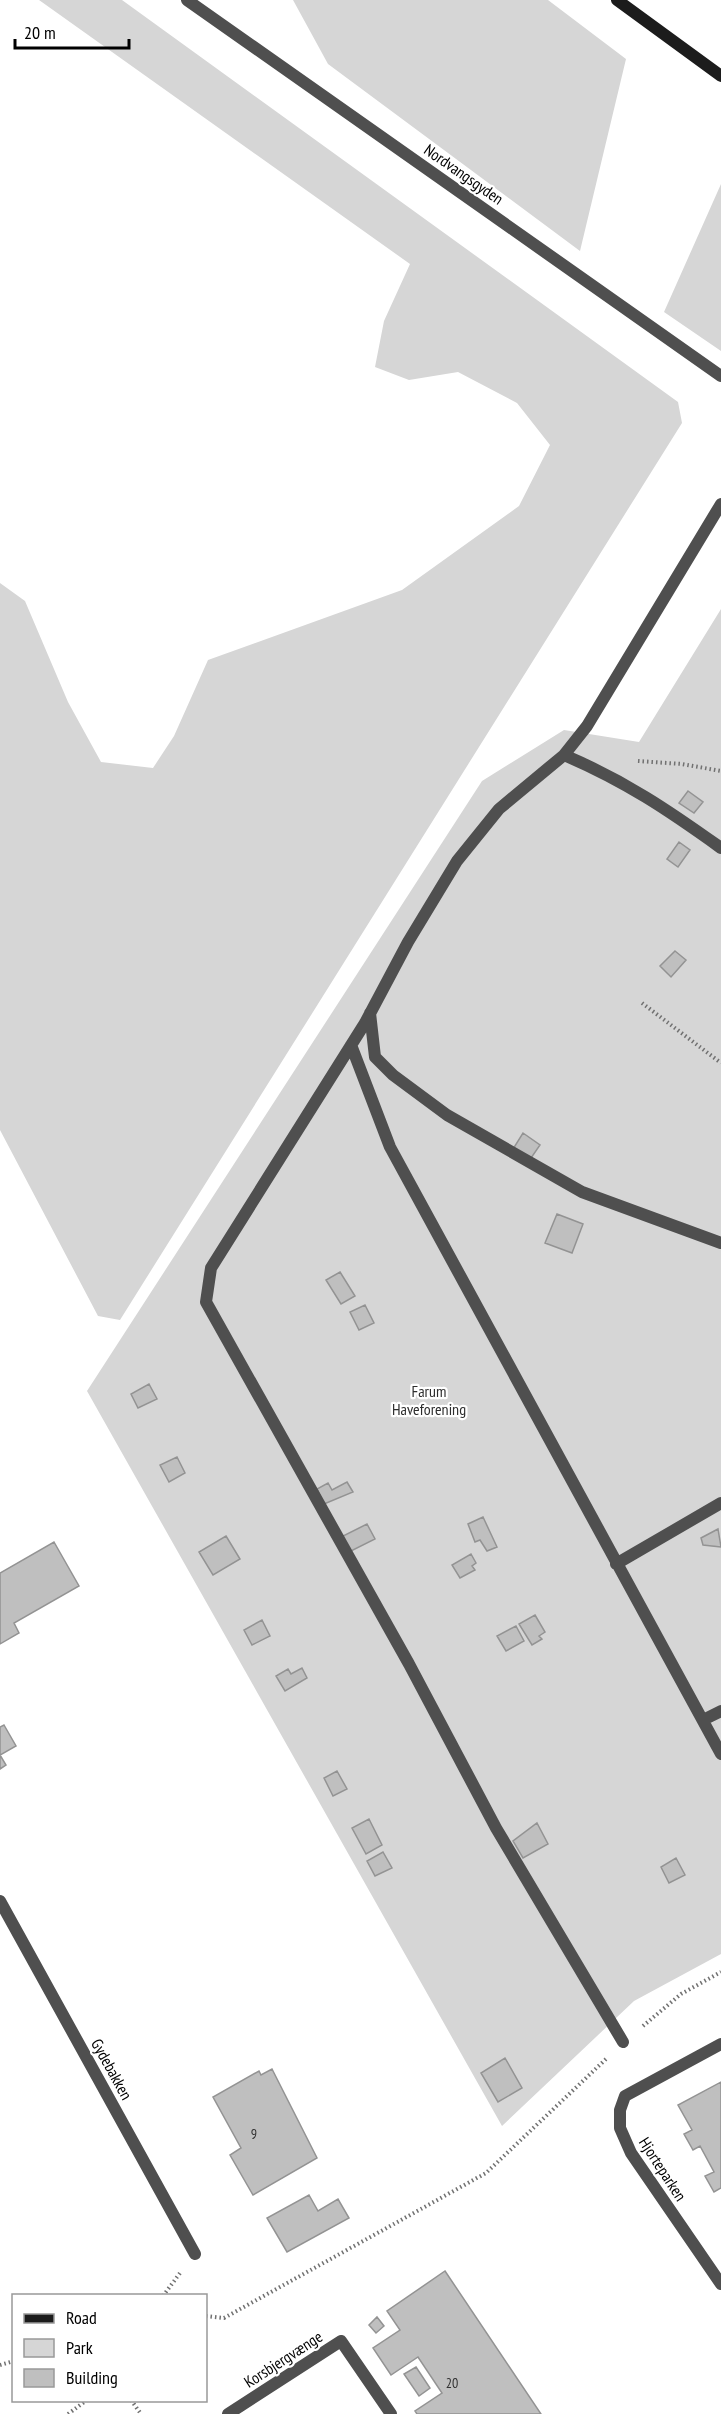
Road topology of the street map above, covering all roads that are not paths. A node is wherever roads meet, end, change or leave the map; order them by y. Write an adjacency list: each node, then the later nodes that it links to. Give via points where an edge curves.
1 (187, 0): 4 (street, Nordvangsgyden)
2 (617, 0): 3 (main road)
3 (721, 76)
4 (721, 376)
5 (721, 504): 6 (street, via 587,726)
6 (564, 755): 7 (street, via 656,801); 8 (street, via 499,809 457,861)
7 (721, 848)
8 (370, 1013): 9 (street); 10 (street, via 375,1057 447,1115 582,1192)
9 (351, 1045): 12 (street, via 390,1147); 17 (street, via 212,1268 206,1302 496,1828)
10 (721, 1242)
11 (721, 1503): 12 (street)
12 (616, 1564): 14 (street)
13 (721, 1711): 14 (street)
14 (703, 1720): 15 (street)
15 (721, 1754)
16 (0, 1901): 19 (street, Gydebakken)
17 (623, 2042)
18 (721, 2044): 20 (street, Hjorteparken, via 625,2096 620,2110 620,2128 631,2153)
19 (195, 2254)
20 (721, 2284)
21 (228, 2414): 22 (street, Korsbjergvænge, via 341,2341)
22 (391, 2414)

